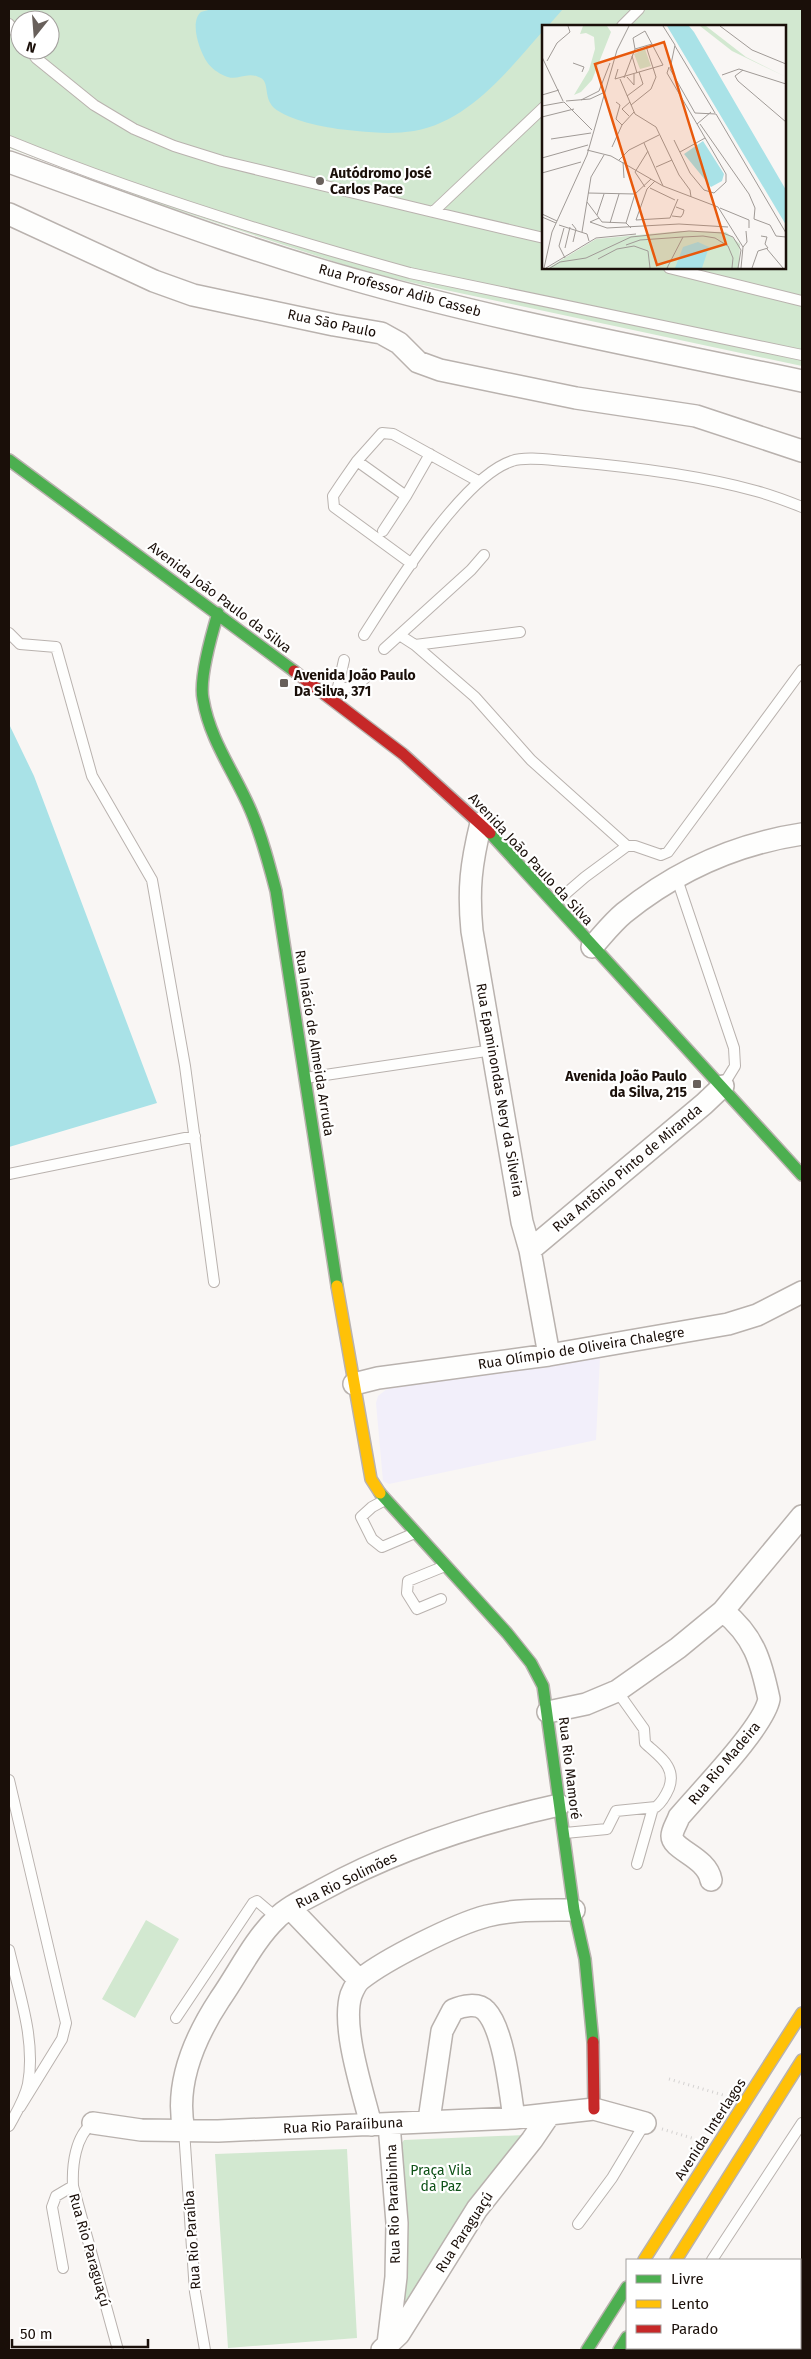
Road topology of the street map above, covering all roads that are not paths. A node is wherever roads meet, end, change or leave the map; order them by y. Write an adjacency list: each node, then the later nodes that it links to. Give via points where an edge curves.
1 (639, 9): 2 (lane)
2 (623, 25)
3 (38, 60): 7 (lane, via 94,105 174,146 222,161)
4 (542, 109): 7 (lane)
5 (9, 141): 12 (lane, via 145,191 354,258 410,273)
6 (9, 162): 13 (street, Rua Professor Adib Casseb, via 246,246 363,283 432,301)
7 (434, 212): 9 (lane)
8 (9, 214): 14 (street, Rua Sāo Paulo, via 154,281 193,295 381,333 400,343 418,362 440,370 576,398 696,416)
9 (542, 238)
10 (673, 269): 11 (lane)
11 (802, 301)
12 (802, 355)
13 (802, 381)
14 (802, 451)
15 (430, 454): 17 (lane, via 393,434 382,433); 18 (lane); 19 (lane)
16 (9, 460): 24 (street, Avenida João Paulo da Silva)
17 (357, 461): 19 (lane); 23 (lane, via 333,496 334,507)
18 (478, 481): 20 (lane, via 512,460 563,461 756,490); 23 (lane, via 458,501)
19 (406, 496): 21 (lane)
20 (802, 507)
21 (383, 531)
22 (484, 555): 28 (lane)
23 (412, 564): 27 (lane)
24 (218, 614): 35 (street, Avenida João Paulo da Silva); 43 (street, Rua Inácio de Almeida Arruda, via 209,641 202,697 210,728 262,840 276,891)
25 (520, 632): 29 (lane)
26 (9, 633): 45 (lane, via 20,644 56,647 92,776 152,880)
27 (364, 635)
28 (401, 636): 29 (lane); 30 (lane)
29 (415, 645): 38 (lane, via 475,697 531,760)
30 (384, 649)
31 (344, 660): 34 (lane)
32 (802, 670): 38 (lane, via 668,852 661,855)
33 (367, 676): 34 (lane, via 359,685 349,689)
34 (338, 687): 35 (lane)
35 (330, 698): 36 (street, Avenida João Paulo da Silva, via 402,754)
36 (481, 824): 40 (street, Avenida João Paulo da Silva); 42 (street, Rua Epaminondas Nery da Silveira, via 469,892 472,931)
37 (802, 834): 39 (street, via 775,838 717,856)
38 (627, 846): 40 (lane)
39 (676, 876): 41 (street, via 623,914); 44 (lane, via 734,1048 733,1074)
40 (554, 904): 41 (street, Avenida João Paulo da Silva)
41 (592, 946): 44 (street, Avenida João Paulo da Silva)
42 (494, 1050): 43 (lane); 48 (street, Rua Epaminondas Nery da Silveira, via 522,1222)
43 (304, 1078): 52 (street, Rua Inácio de Almeida Arruda)
44 (723, 1086): 47 (street, Avenida João Paulo da Silva); 48 (street, Rua Antônio Pinto de Miranda)
45 (194, 1136): 46 (lane); 49 (lane)
46 (9, 1174)
47 (802, 1175)
48 (530, 1250): 51 (street, Rua Epaminondas Nery da Silveira)
49 (214, 1282)
50 (802, 1292): 51 (street, Rua Olímpio de Oliveira Chalegre, via 757,1315 728,1324)
51 (549, 1355): 52 (street, Rua Olímpio de Oliveira Chalegre)
52 (354, 1384): 53 (street, Rua Inácio de Almeida Arruda, via 371,1479)
53 (376, 1489): 54 (street, Rua Rio Mamoré)
54 (386, 1500): 56 (street, Rua Rio Mamoré); 56 (lane, via 361,1517 372,1539 382,1547)
55 (802, 1516): 59 (street)
56 (416, 1532): 57 (street, Rua Rio Mamoré)
57 (446, 1566): 58 (lane, via 408,1581 406,1587 417,1610); 61 (street, Rua Rio Mamoré, via 507,1633 530,1664 543,1686)
58 (441, 1599)
59 (723, 1611): 60 (street); 64 (street, Rua Rio Madeira, via 737,1622 753,1643 765,1680 769,1699 767,1708 756,1726)
60 (617, 1691): 61 (street, via 586,1704); 64 (lane, via 644,1730 645,1743 666,1762 670,1770)
61 (548, 1712): 63 (street, Rua Rio Mamoré)
62 (9, 1780): 75 (lane, via 66,2023 62,2039)
63 (559, 1804): 65 (street, Rua Rio Mamoré); 69 (street, Rua Rio Solimões, via 407,1850 345,1878)
64 (664, 1810): 65 (lane, via 616,1810 607,1828); 66 (lane); 67 (street, Rua Rio Madeira, via 674,1842 704,1864)
65 (563, 1833): 68 (street, Rua Rio Mamoré)
66 (637, 1864)
67 (712, 1880)
68 (574, 1910): 71 (street, via 521,1910 485,1917 430,1940); 76 (street, Rua Rio Mamoré, via 585,1959 594,2056)
69 (284, 1913): 71 (street); 72 (lane, via 257,1901 253,1903); 85 (street, Rua Rio Solimões, via 258,1939 194,2043 182,2100)
70 (9, 1950): 75 (lane, via 30,2058 28,2085)
71 (359, 1980): 83 (street, Rua Rio Paraibinha, via 351,1995 350,2036)
72 (176, 2018)
73 (800, 2019): 88 (street, Avenida Interlagos)
74 (802, 2060): 89 (street)
75 (20, 2107): 84 (lane)
76 (594, 2109): 77 (street, Rua Rio Paraíibuna); 81 (street)
77 (549, 2114): 78 (street, Rua Rio Paraíibuna); 94 (street, Rua Paraguaçú, via 477,2209 407,2322)
78 (514, 2118): 79 (street, Rua Rio Paraíibuna); 79 (street, via 505,2058 495,2029 486,2010 463,2006 453,2010 442,2031)
79 (429, 2120): 83 (street, Rua Rio Paraíibuna)
80 (92, 2123): 85 (street, Rua Rio Paraíibuna, via 142,2130); 86 (lane, Rua Rio Paraguaçú, via 86,2128 73,2160)
81 (645, 2123): 87 (lane, via 612,2178)
82 (802, 2123): 90 (lane)
83 (380, 2125): 85 (street, Rua Rio Paraíibuna); 94 (street, Rua Rio Paraibinha, via 397,2232 396,2277)
84 (9, 2126)
85 (184, 2130): 96 (lane, Rua Rio Paraíba, via 196,2292)
86 (73, 2186): 91 (lane, via 56,2196 52,2207); 95 (lane, Rua Rio Paraguaçú)
87 (578, 2224)
88 (645, 2259)
89 (677, 2259)
90 (713, 2259)
91 (64, 2268)
92 (626, 2289): 97 (street)
93 (626, 2339): 98 (street)
94 (385, 2347)
95 (118, 2350)
96 (205, 2350)
97 (587, 2350)
98 (619, 2350)

